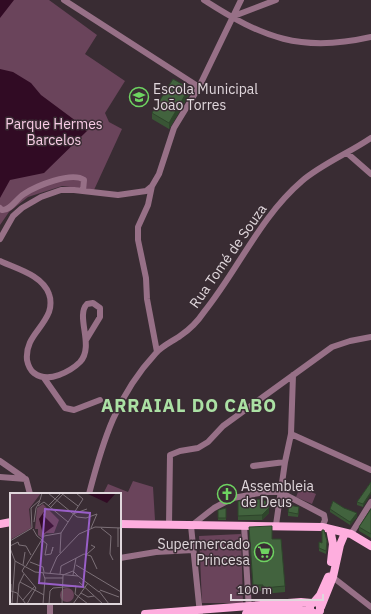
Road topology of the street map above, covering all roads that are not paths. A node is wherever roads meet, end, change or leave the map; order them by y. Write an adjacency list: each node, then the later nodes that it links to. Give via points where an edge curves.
1 (64, 0): 7 (street)
2 (204, 0): 5 (street)
3 (241, 0): 5 (street)
4 (276, 0): 5 (street)
5 (234, 18): 6 (street, via 256,30 285,40 325,44); 7 (street)
6 (371, 37)
7 (199, 87): 11 (street, via 174,128 159,174)
8 (371, 138): 9 (street, Rua Tomé de Souza)
9 (347, 153): 10 (street); 18 (street, Rua Tomé de Souza, via 301,182 272,213 204,314 182,335)
10 (371, 174)
11 (152, 186): 12 (street, via 146,191 118,195); 18 (street, via 148,205 138,227 138,240)
12 (83, 191): 13 (street, via 84,180 81,178 61,178 24,193 9,209); 14 (street, via 61,190 28,204 13,216)
13 (0, 208)
14 (0, 239)
15 (0, 261): 20 (street, via 35,277 49,294 50,311 26,350 28,365 33,372)
16 (371, 337): 19 (street, via 332,347)
17 (86, 340): 17 (street, via 100,317 100,308 93,303 87,304 83,311); 20 (street, via 81,361 71,370)
18 (157, 352): 31 (street, Rua Tomé de Souza, via 132,383 114,415 102,446)
19 (293, 375): 22 (street); 36 (street, via 223,426 208,442 198,448 170,455)
20 (44, 378): 21 (street, via 65,408 74,410)
21 (100, 400)
22 (291, 434): 24 (street); 26 (street)
23 (0, 461): 28 (street)
24 (285, 462): 25 (street); 29 (street)
25 (253, 466)
26 (371, 470)
27 (0, 476): 28 (street)
28 (24, 478): 30 (street, via 28,482)
29 (280, 492): 38 (street); 39 (street, via 233,498 214,508); 40 (street, via 324,515)
30 (30, 493)
31 (89, 493)
32 (371, 502): 41 (street)
33 (10, 522): 34 (main road)
34 (0, 524)
35 (121, 524): 36 (main road)
36 (169, 524): 39 (main road)
37 (244, 525): 38 (main road); 39 (main road); 49 (street)
38 (276, 525): 40 (main road)
39 (191, 526): 44 (street)
40 (326, 528): 41 (main road); 42 (main road)
41 (348, 534): 42 (main road); 43 (main road)
42 (336, 545): 46 (main road)
43 (371, 546)
44 (193, 550): 45 (street, via 156,552); 50 (street)
45 (121, 558)
46 (331, 575): 47 (street); 48 (main road)
47 (371, 607)
48 (315, 610): 49 (main road, via 301,602)
49 (248, 611): 50 (main road)
50 (200, 612): 51 (main road)
51 (145, 614)

